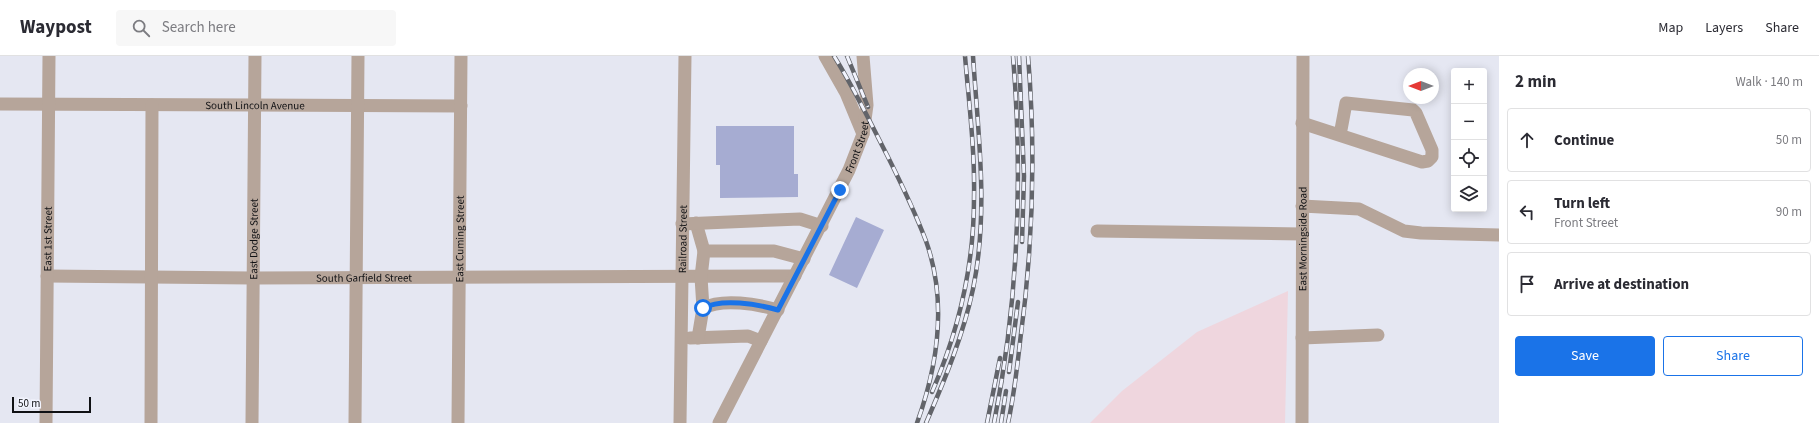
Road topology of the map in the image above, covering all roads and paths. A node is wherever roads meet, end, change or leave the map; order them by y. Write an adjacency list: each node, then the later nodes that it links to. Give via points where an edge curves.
1 (49, 56): 10 (street, East 1st Street)
2 (255, 56): 12 (street, East Dodge Street)
3 (358, 56): 13 (street)
4 (461, 56): 14 (street, East Cuming Street)
5 (685, 56): 20 (street, Railroad Street)
6 (825, 56): 16 (street, via 846,93)
7 (863, 56): 16 (street, Front Street, via 867,105)
8 (1303, 56): 15 (street, East Morningside Road)
9 (0, 104): 10 (street, South Lincoln Avenue)
10 (49, 105): 11 (street, South Lincoln Avenue); 27 (street, East 1st Street)
11 (152, 105): 12 (street, South Lincoln Avenue); 29 (street)
12 (255, 105): 13 (street, South Lincoln Avenue); 34 (street, East Dodge Street)
13 (358, 106): 14 (street, South Lincoln Avenue); 30 (street)
14 (461, 106): 31 (street, East Cuming Street)
15 (1302, 123): 17 (street); 18 (street, East Morningside Road)
16 (863, 134): 21 (street, Front Street)
17 (1340, 135): 17 (street, via 1422,162 1432,157 1432,150 1413,110 1346,103)
18 (1302, 206): 23 (street, East Morningside Road); 24 (street, via 1359,209 1404,230 1421,233)
19 (696, 223): 20 (street); 21 (street, via 800,219); 25 (street)
20 (682, 224): 32 (street, Railroad Street)
21 (822, 226): 26 (street, Front Street)
22 (1097, 231): 23 (street)
23 (1302, 234): 40 (street, East Morningside Road)
24 (1499, 235)
25 (704, 251): 26 (street, via 774,252); 33 (street)
26 (804, 259): 28 (street, Front Street)
27 (47, 276): 29 (street, South Garfield Street); 42 (street, East 1st Street)
28 (795, 276): 33 (street, South Garfield Street); 36 (street, Front Street)
29 (152, 277): 34 (street, South Garfield Street); 43 (street)
30 (356, 277): 31 (street, South Garfield Street); 34 (street, South Garfield Street); 45 (street)
31 (460, 277): 32 (street, South Garfield Street); 46 (street, East Cuming Street)
32 (681, 277): 33 (street, South Garfield Street); 38 (street, Railroad Street)
33 (701, 277): 35 (street)
34 (252, 278): 44 (street, East Dodge Street)
35 (703, 308): 36 (street, via 712,303 754,303); 39 (street)
36 (778, 310): 41 (street, Front Street)
37 (1378, 335): 40 (street)
38 (680, 338): 39 (street); 47 (street, Railroad Street)
39 (698, 338): 41 (street, via 748,336)
40 (1302, 338): 49 (street, East Morningside Road)
41 (761, 341): 48 (street, Front Street)
42 (46, 423)
43 (151, 423)
44 (252, 423)
45 (355, 423)
46 (458, 423)
47 (680, 423)
48 (719, 423)
49 (1302, 423)

